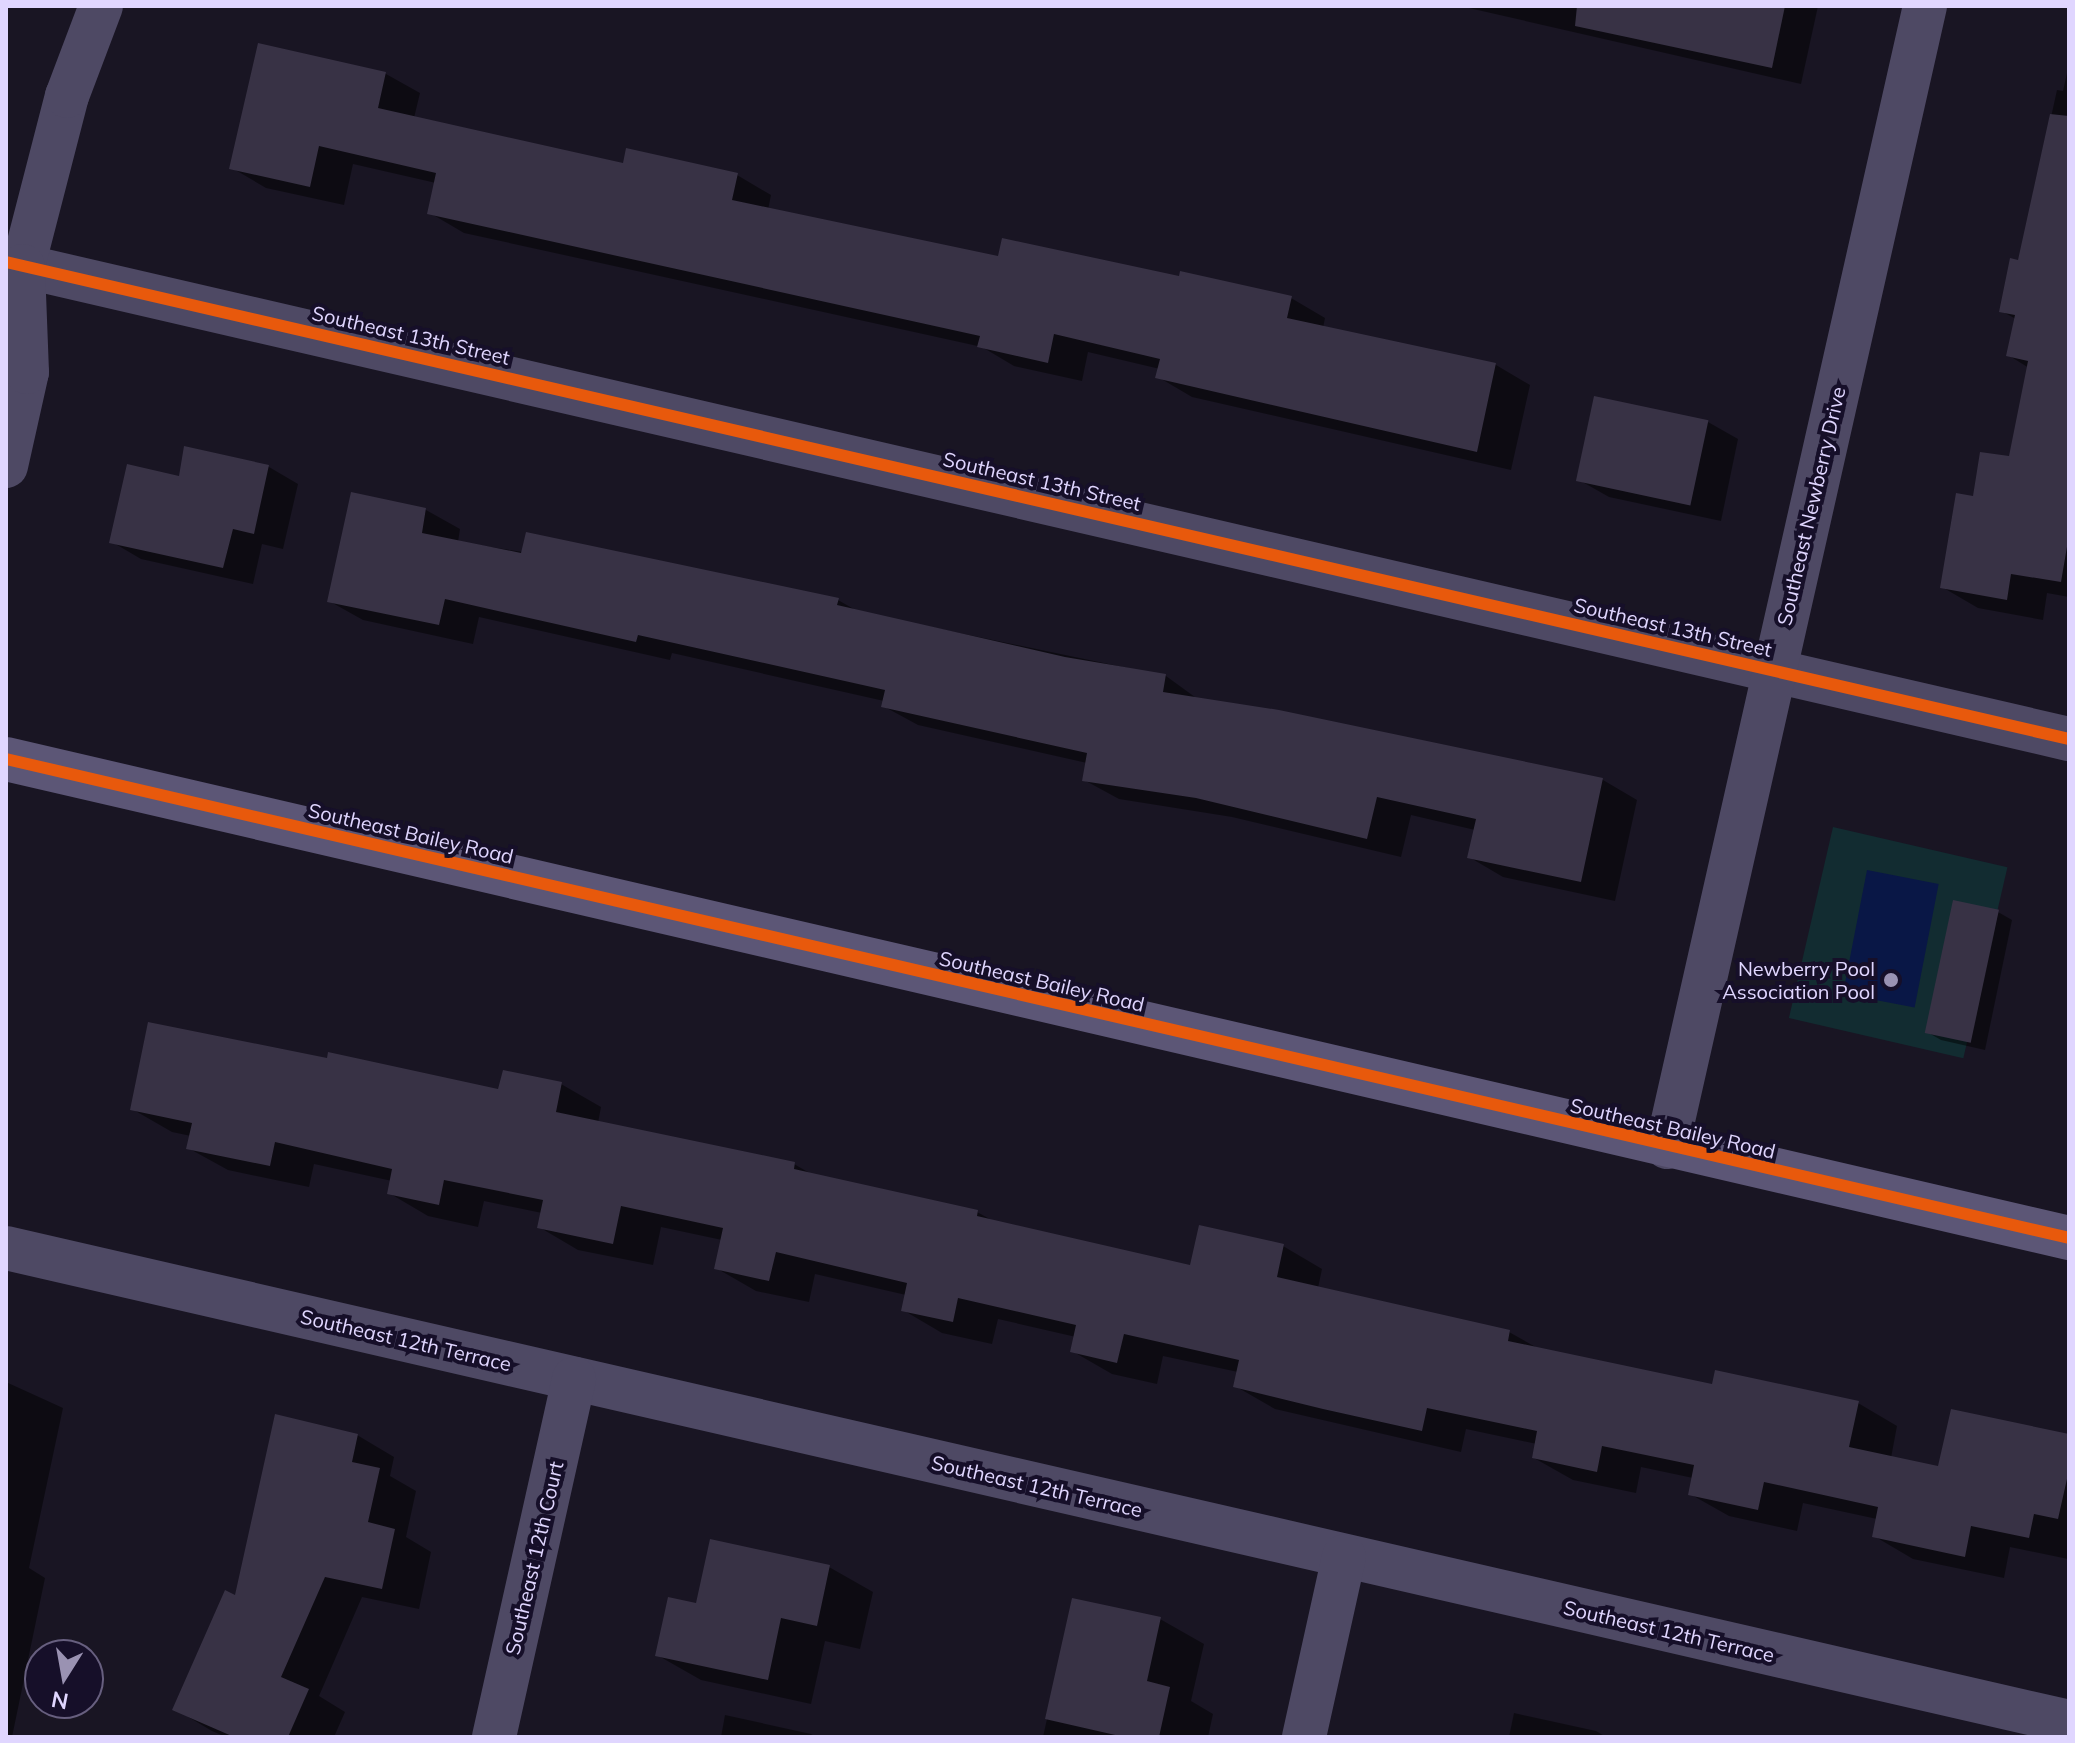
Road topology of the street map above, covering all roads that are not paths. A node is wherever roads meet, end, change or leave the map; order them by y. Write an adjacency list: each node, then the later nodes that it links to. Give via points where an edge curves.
1 (101, 6): 3 (street, via 67,96)
2 (1925, 6): 5 (street, Southeast Newberry Drive)
3 (12, 276): 4 (street, via 27,372); 5 (street, Southeast 13th Street)
4 (6, 466)
5 (1774, 670): 6 (street, Southeast 13th Street); 8 (street, Southeast Newberry Drive)
6 (2069, 739)
7 (6, 759): 8 (main road, Southeast Bailey Road)
8 (1667, 1147): 9 (main road, Southeast Bailey Road)
9 (2069, 1238)
10 (6, 1248): 11 (street, Southeast 12th Terrace)
11 (574, 1379): 12 (street, Southeast 12th Terrace); 14 (street, Southeast 12th Court)
12 (1344, 1556): 13 (street, Southeast 12th Terrace); 15 (street)
13 (2069, 1722)
14 (494, 1737)
15 (1304, 1737)

